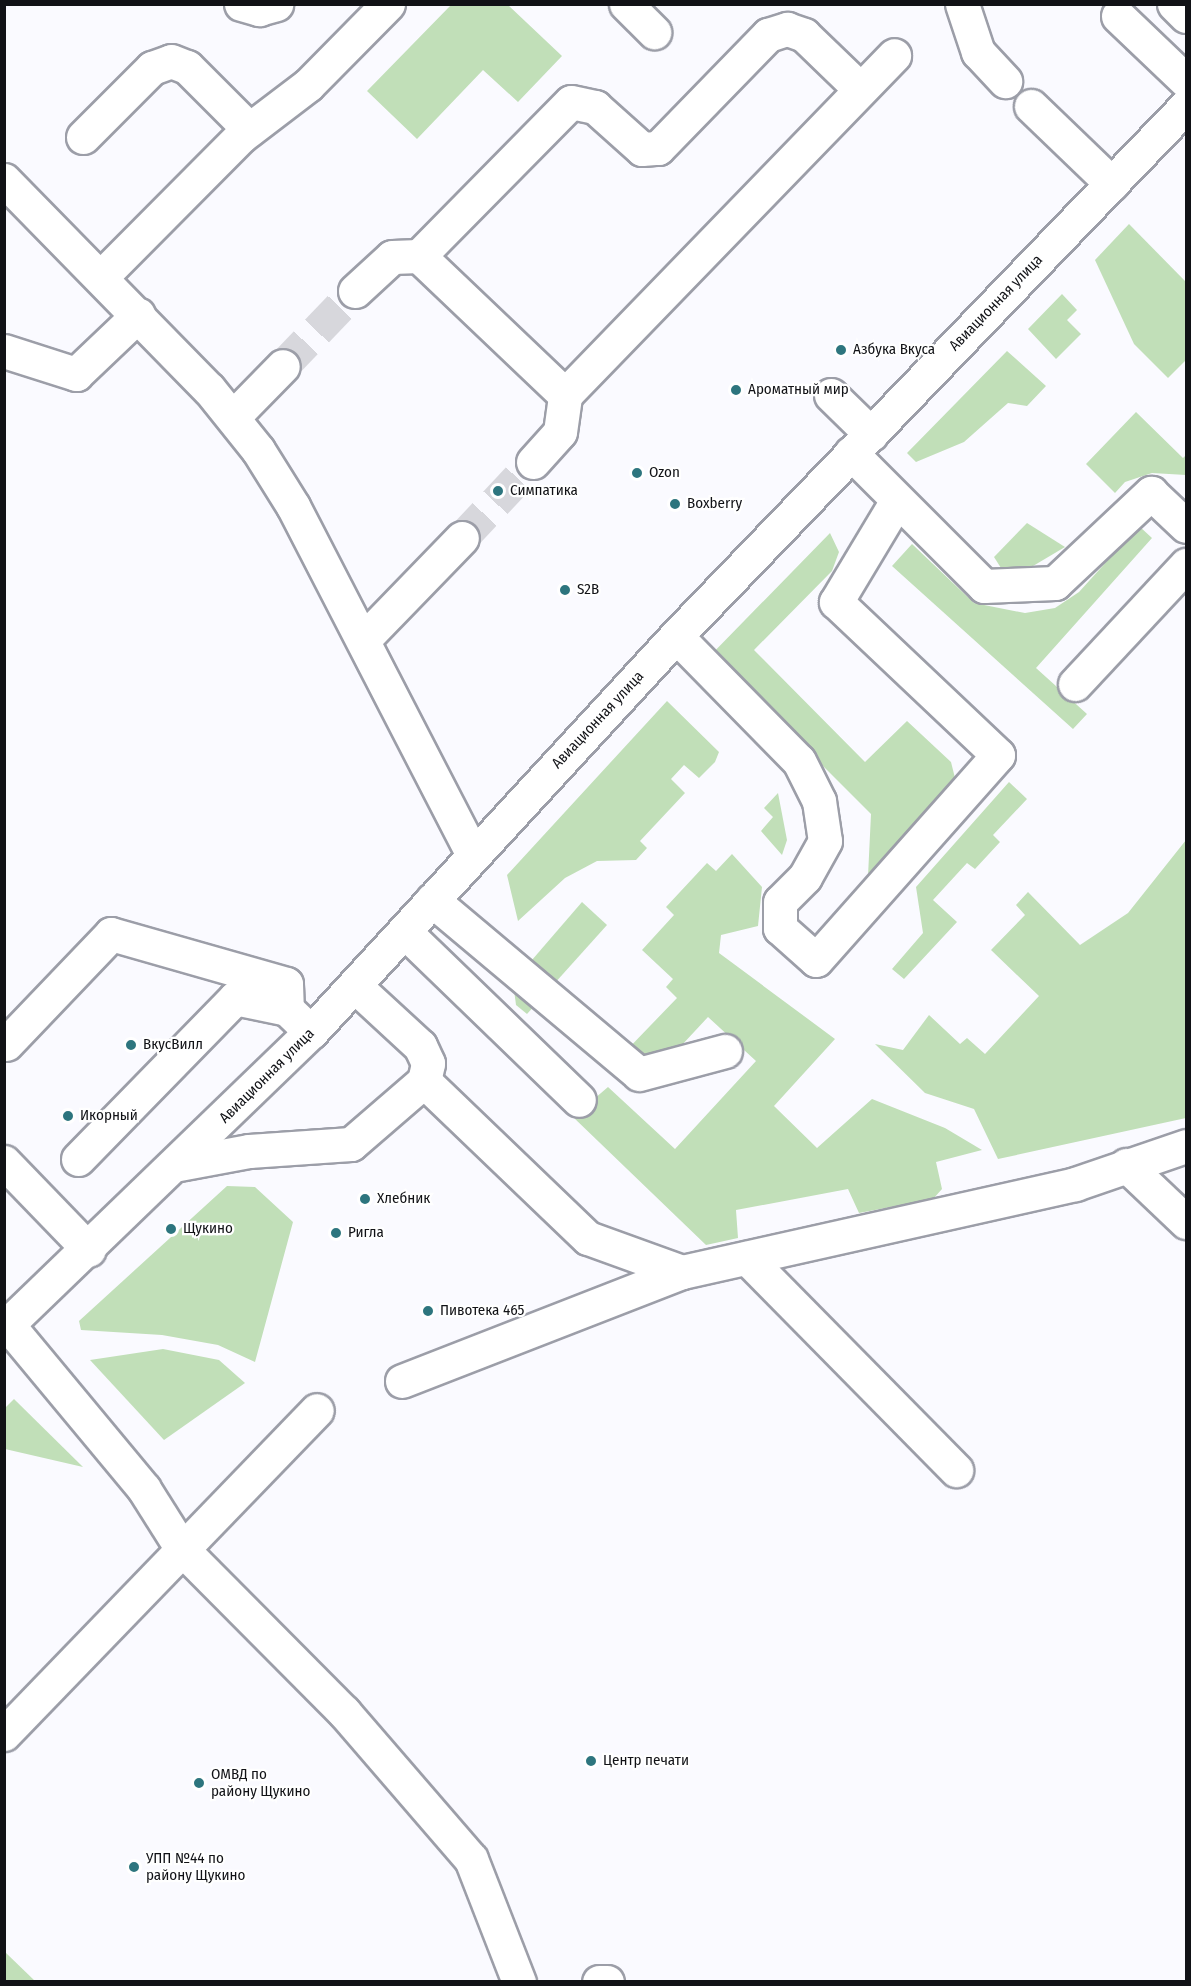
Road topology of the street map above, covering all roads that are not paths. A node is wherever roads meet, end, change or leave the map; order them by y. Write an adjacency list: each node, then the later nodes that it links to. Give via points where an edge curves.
1 (242, 4): 2 (street)
2 (276, 4)
3 (388, 4): 16 (street, via 308,85)
4 (626, 4): 9 (street)
5 (962, 4): 11 (street, via 978,52)
6 (1174, 4): 8 (street)
7 (1118, 16): 12 (street)
8 (1186, 16)
9 (654, 32)
10 (894, 55): 13 (street)
11 (1005, 81)
12 (1186, 81)
13 (860, 89): 20 (street, via 804,35 787,29 768,36 658,148 642,149 595,107 570,102); 26 (street)
14 (1031, 106): 19 (street)
15 (1183, 118): 19 (street, Авиационная улица)
16 (249, 129): 17 (street, via 187,67 171,61 152,68); 21 (street)
17 (83, 137)
18 (4, 180): 21 (street)
19 (1112, 183): 29 (street, Авиационная улица)
20 (419, 256): 22 (street, via 392,257); 26 (street)
21 (101, 277): 23 (street)
22 (355, 291)
23 (138, 315): 24 (street, via 76,374); 28 (street)
24 (4, 351)
25 (283, 366): 28 (street)
26 (565, 395): 30 (street, via 560,432)
27 (831, 395): 29 (street)
28 (234, 417): 36 (street, via 293,506)
29 (861, 443): 31 (street); 35 (street, Авиационная улица)
30 (533, 462)
31 (896, 502): 32 (street, via 984,586 1055,583 1151,493); 35 (street, via 836,602 998,755 816,960 780,928 780,902 805,877 825,841 819,801 799,761)
32 (1186, 526)
33 (462, 538): 36 (street)
34 (1186, 565): 37 (street)
35 (676, 636): 38 (street, Авиационная улица)
36 (363, 640): 38 (street)
37 (1075, 684)
38 (473, 854): 39 (street, Авиационная улица)
39 (432, 900): 40 (street, Авиационная улица); 45 (street, via 639,1074)
40 (404, 931): 41 (street, Авиационная улица); 47 (street)
41 (355, 986): 43 (street, Авиационная улица); 46 (street, via 420,1046 428,1063)
42 (287, 1009): 43 (street); 44 (street, via 286,984 111,934); 49 (street, via 235,998)
43 (311, 1032): 51 (street, Авиационная улица)
44 (6, 1044)
45 (725, 1052)
46 (424, 1081): 51 (street, via 351,1144 249,1150); 56 (street, via 588,1238)
47 (579, 1100)
48 (1186, 1146): 52 (street)
49 (78, 1159)
50 (4, 1162): 54 (street)
51 (179, 1164): 54 (street, Авиационная улица)
52 (1126, 1165): 53 (street); 55 (street, via 1075,1184)
53 (1186, 1222)
54 (89, 1250): 57 (street, Авиационная улица)
55 (747, 1258): 56 (street); 60 (street)
56 (682, 1272): 58 (street)
57 (6, 1327): 61 (street, via 144,1489)
58 (402, 1381)
59 (317, 1410): 61 (street)
60 (956, 1470)
61 (182, 1549): 62 (street); 63 (street, via 344,1712 471,1859)
62 (4, 1734)
63 (519, 1982)
64 (599, 1982): 65 (street)
65 (607, 1982)

